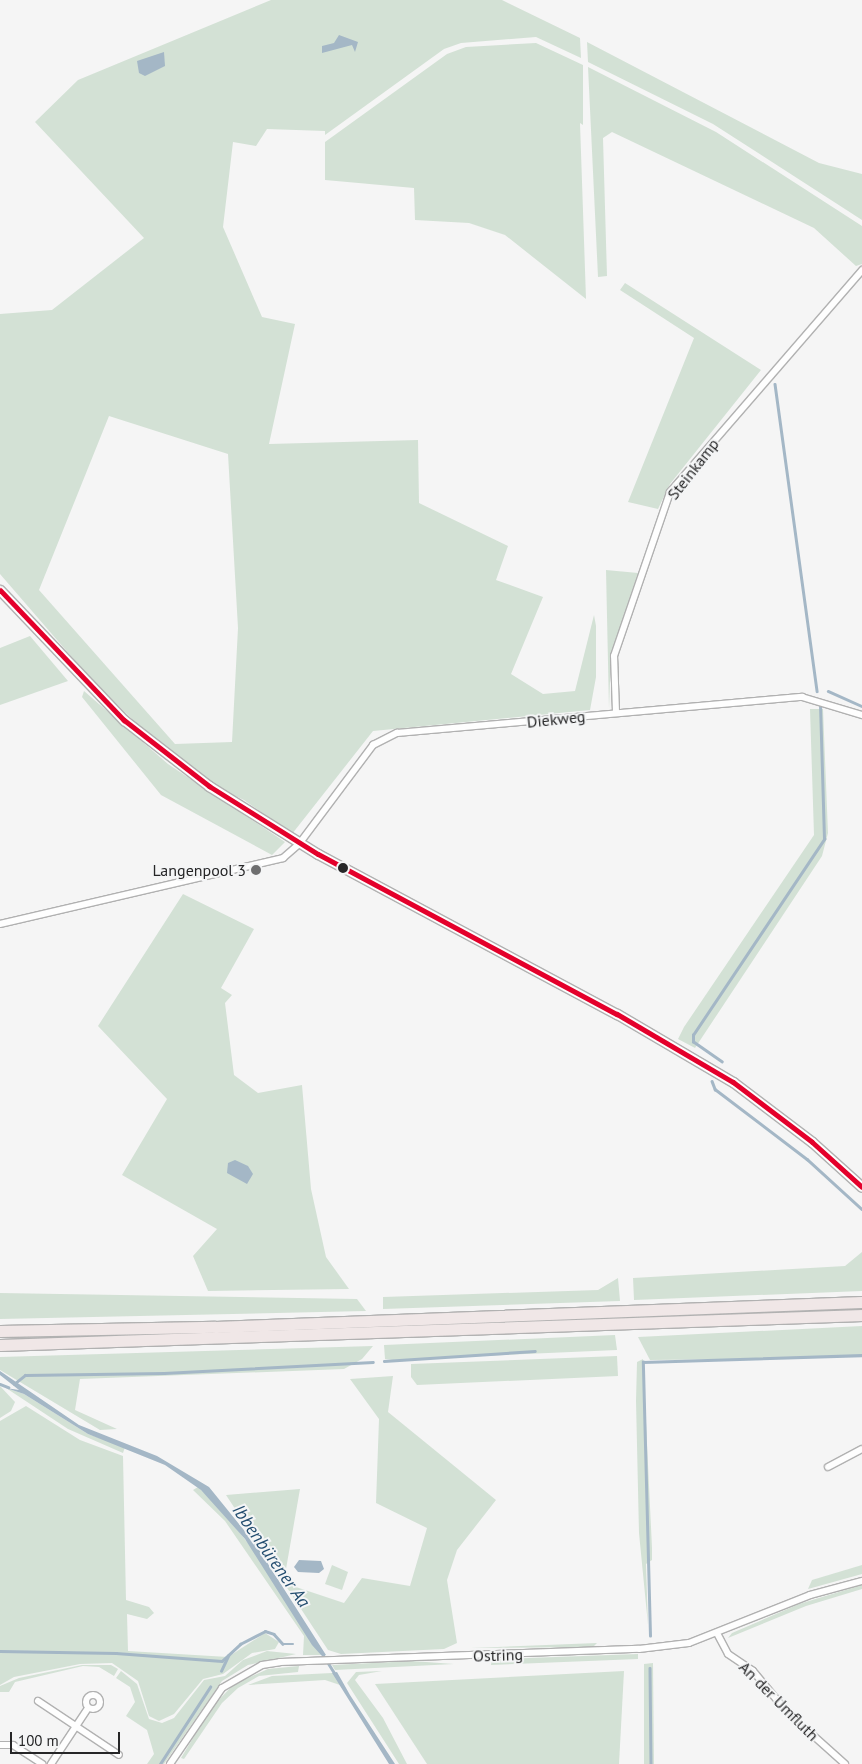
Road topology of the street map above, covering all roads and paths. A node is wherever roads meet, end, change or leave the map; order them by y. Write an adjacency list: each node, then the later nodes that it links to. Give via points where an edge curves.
1 (862, 270): 3 (street, Steinkamp, via 670,492 614,656)
2 (0, 590): 5 (main road, via 124,720 209,786)
3 (616, 712): 4 (street, Diekweg, via 802,697 841,706); 5 (street, Diekweg, via 397,733 373,745)
4 (862, 716)
5 (299, 844): 6 (street, Diekweg, via 276,861); 7 (main road, via 664,1040 733,1082 812,1142)
6 (0, 924)
7 (862, 1187)
8 (862, 1302): 10 (highway)
9 (862, 1315): 11 (highway)
10 (0, 1331)
11 (0, 1345)
12 (862, 1449): 13 (street)
13 (828, 1467)
14 (862, 1581): 15 (street, Ostring, via 810,1596)
15 (718, 1635): 23 (street, Ostring, via 689,1643 639,1649 341,1659 262,1666 234,1678 209,1705); 24 (street, An der Umfluth, via 728,1654 753,1670 787,1712)
16 (38, 1702): 18 (street)
17 (88, 1708): 18 (street)
18 (76, 1726): 20 (street); 22 (street)
19 (0, 1745): 21 (street, via 13,1745)
20 (119, 1755)
21 (42, 1764)
22 (51, 1764)
23 (170, 1764)
24 (846, 1764)

